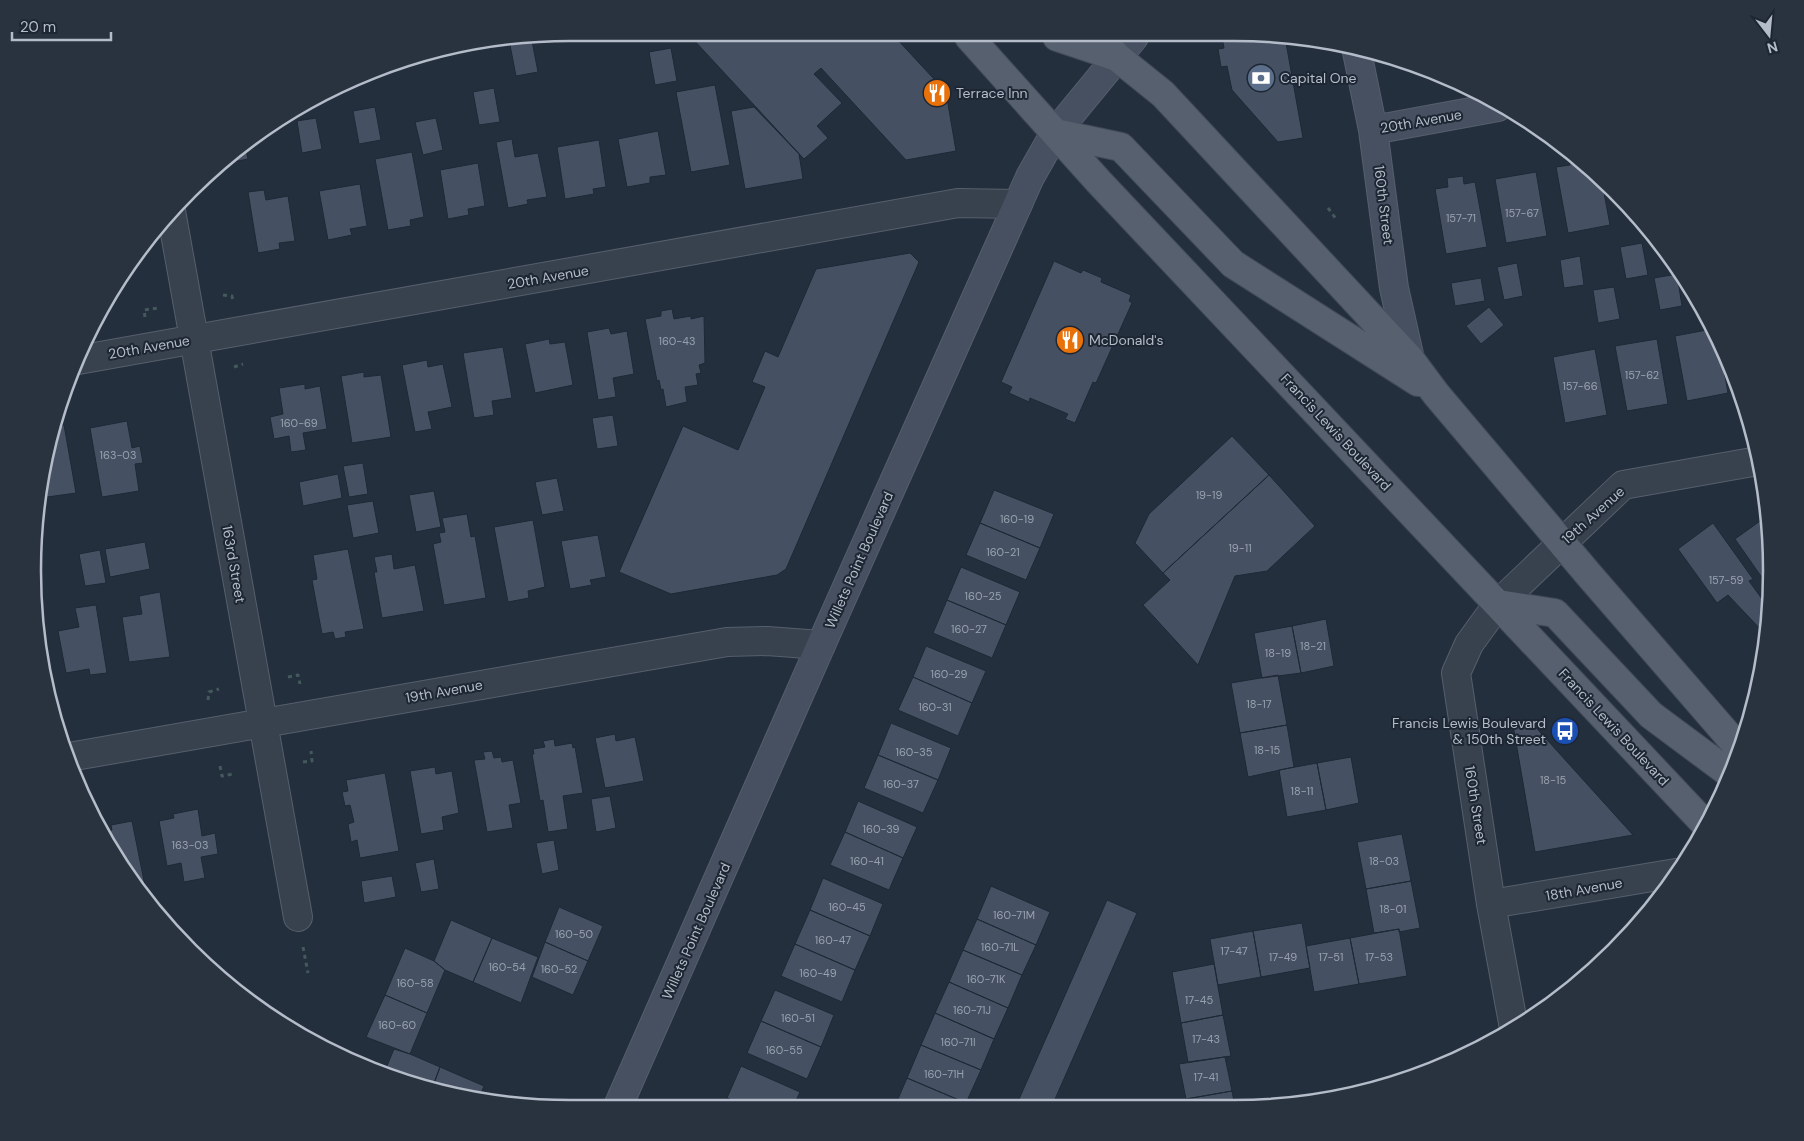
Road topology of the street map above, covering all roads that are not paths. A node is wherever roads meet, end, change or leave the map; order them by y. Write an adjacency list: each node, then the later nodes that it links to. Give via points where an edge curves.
1 (973, 41): 7 (main road, Francis Lewis Boulevard)
2 (1091, 41): 3 (main road)
3 (1117, 44): 7 (street, Willets Point Boulevard); 12 (main road)
4 (1358, 56): 6 (street, 160th Street)
5 (1491, 108): 6 (street, 20th Avenue)
6 (1373, 130): 12 (street, 160th Street, via 1394,288)
7 (1055, 133): 8 (street, Willets Point Boulevard); 13 (main road, via 1121,147 1233,264); 17 (main road, Francis Lewis Boulevard)
8 (1018, 204): 10 (street, 20th Avenue, via 958,203); 18 (street, Willets Point Boulevard)
9 (174, 221): 10 (street, 163rd Street)
10 (194, 339): 11 (street, 20th Avenue); 19 (street, 163rd Street)
11 (86, 359)
12 (1410, 359): 13 (main road)
13 (1436, 394): 15 (main road)
14 (1752, 462): 15 (street, 19th Avenue, via 1622,485)
15 (1562, 543): 16 (street, 19th Avenue); 20 (main road)
16 (1528, 576): 17 (street, 160th Street)
17 (1498, 604): 22 (main road, via 1555,613 1651,714); 23 (main road, Francis Lewis Boulevard); 25 (street, 160th Street, via 1469,644 1456,674)
18 (821, 646): 19 (street, 19th Avenue, via 767,641 727,642); 28 (street, Willets Point Boulevard)
19 (263, 722): 21 (street, 19th Avenue); 26 (street, 163rd Street)
20 (1734, 743)
21 (75, 756)
22 (1724, 769)
23 (1700, 819)
24 (1667, 875): 25 (street, 18th Avenue)
25 (1492, 904): 27 (street, 160th Street)
26 (298, 917)
27 (1513, 1020)
28 (621, 1100)

